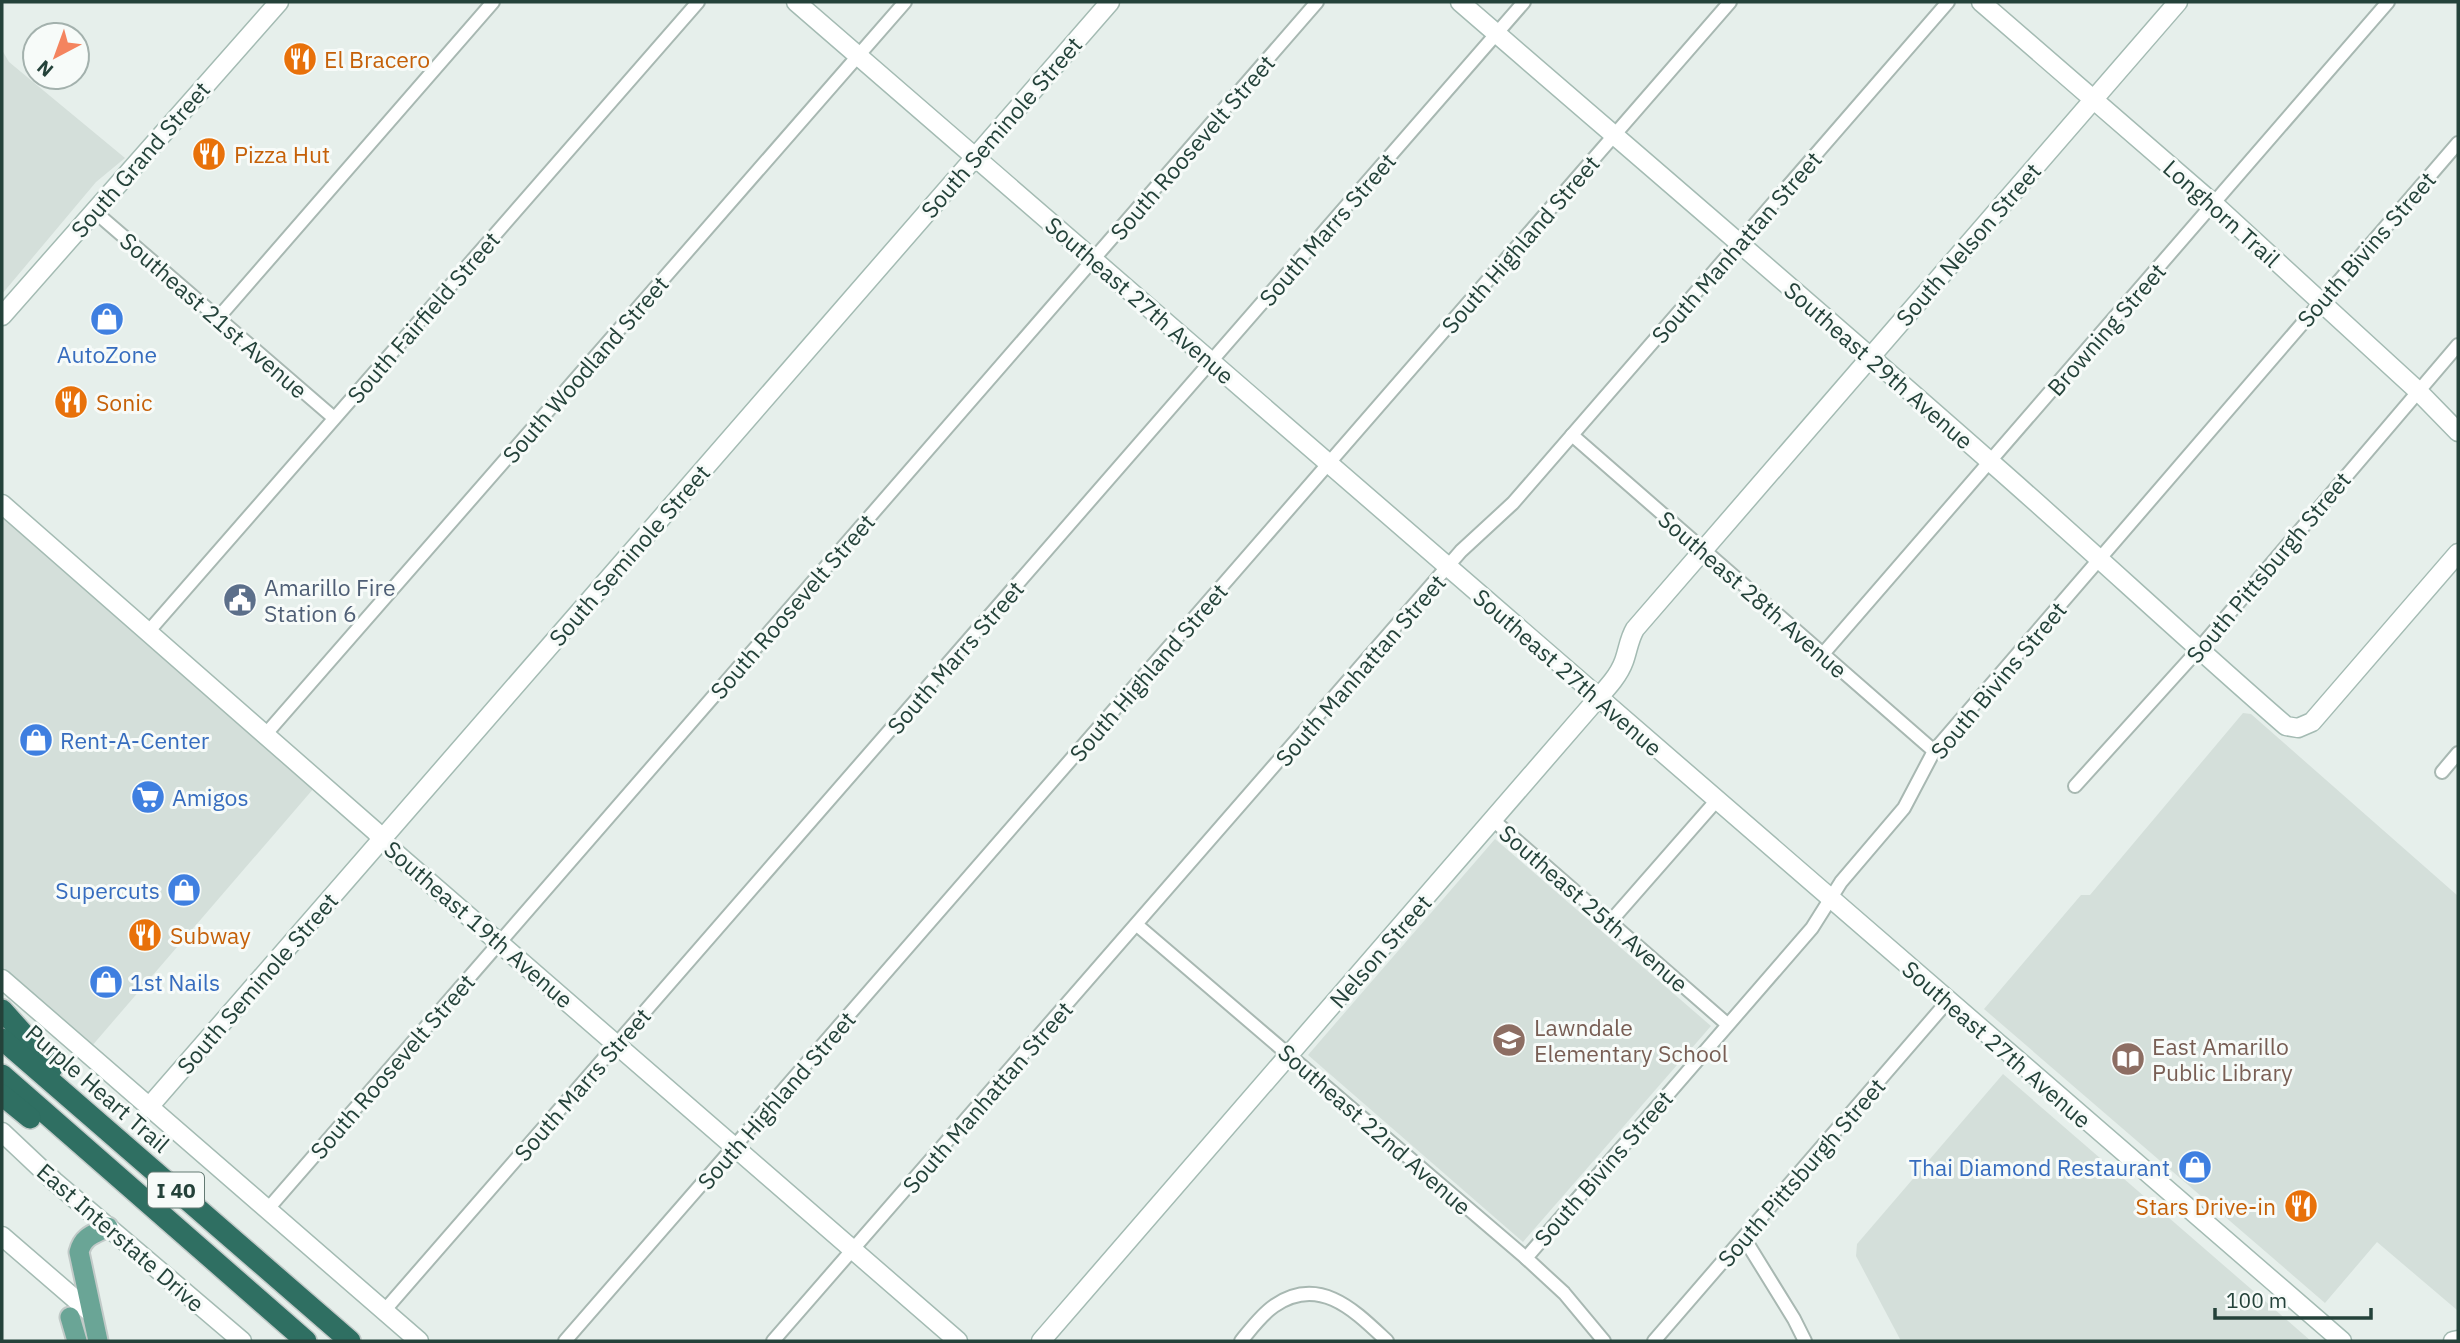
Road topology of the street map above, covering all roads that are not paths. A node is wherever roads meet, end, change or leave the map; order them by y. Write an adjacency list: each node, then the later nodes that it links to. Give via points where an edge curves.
1 (279, 2): 22 (street, South Grand Street)
2 (492, 2): 27 (street)
3 (698, 2): 32 (street, South Fairfield Street)
4 (796, 2): 16 (street, Southeast 27th Avenue)
5 (905, 2): 16 (street, South Woodland Street)
6 (1110, 2): 20 (street, South Seminole Street)
7 (1317, 2): 24 (street, South Roosevelt Street)
8 (1460, 2): 15 (street, Southeast 29th Avenue)
9 (1524, 2): 15 (street, South Marrs Street)
10 (1730, 2): 18 (street, South Highland Street)
11 (1948, 2): 23 (street, South Manhattan Street)
12 (1981, 2): 17 (street, Longhorn Trail)
13 (2178, 2): 17 (street, South Nelson Street)
14 (2388, 2): 21 (street, Browning Street)
15 (1497, 34): 18 (street, Southeast 29th Avenue); 30 (street, South Marrs Street)
16 (858, 55): 20 (street, Southeast 27th Avenue); 46 (street, South Woodland Street)
17 (2094, 100): 21 (street, Longhorn Trail); 29 (street, South Nelson Street)
18 (1614, 135): 23 (street, Southeast 29th Avenue); 36 (street, South Highland Street)
19 (2458, 143): 25 (street, South Bivins Street)
20 (975, 157): 24 (street, Southeast 27th Avenue); 53 (street, South Seminole Street)
21 (2214, 204): 25 (street, Longhorn Trail); 35 (street, Browning Street)
22 (94, 211): 26 (street, South Grand Street); 27 (street, Southeast 21st Avenue)
23 (1738, 243): 29 (street, Southeast 29th Avenue); 34 (street, South Manhattan Street)
24 (1094, 260): 30 (street, Southeast 27th Avenue); 57 (street, South Roosevelt Street)
25 (2320, 302): 31 (street, Longhorn Trail); 40 (street, South Bivins Street)
26 (2, 316)
27 (218, 318): 32 (street, Southeast 21st Avenue)
28 (2458, 345): 31 (street, South Pittsburgh Street)
29 (1870, 357): 35 (street, Southeast 29th Avenue); 38 (street, South Nelson Street)
30 (1212, 362): 36 (street, Southeast 27th Avenue); 63 (street, South Marrs Street)
31 (2418, 391): 33 (street, Longhorn Trail); 43 (street, South Pittsburgh Street)
32 (334, 418): 42 (street, South Fairfield Street)
33 (2458, 432)
34 (1572, 435): 38 (street, Southeast 28th Avenue); 41 (street, South Manhattan Street)
35 (1990, 461): 40 (street, Southeast 29th Avenue); 44 (street, Browning Street)
36 (1329, 464): 41 (street, Southeast 27th Avenue); 70 (street, South Highland Street)
37 (2, 504): 42 (street, Southeast 19th Avenue)
38 (1704, 551): 44 (street, Southeast 28th Avenue); 45 (street, Nelson Street, via 1635,629 1624,663)
39 (2458, 553): 43 (street, Southeast 29th Avenue, via 2312,722 2298,728 2286,726)
40 (2101, 559): 43 (street, Southeast 29th Avenue); 47 (street, South Bivins Street)
41 (1448, 568): 45 (street, Southeast 27th Avenue); 56 (street, South Manhattan Street)
42 (148, 632): 46 (street, Southeast 19th Avenue)
43 (2198, 650): 50 (street, South Pittsburgh Street)
44 (1822, 655): 47 (street, Southeast 28th Avenue)
45 (1598, 698): 51 (street, Southeast 27th Avenue); 52 (street, Nelson Street)
46 (265, 735): 53 (street, Southeast 19th Avenue)
47 (1934, 751): 54 (street, South Bivins Street, via 1904,808)
48 (2458, 753): 49 (street)
49 (2442, 772)
50 (2075, 786)
51 (1716, 801): 54 (street, Southeast 27th Avenue); 55 (street)
52 (1493, 820): 55 (street, Southeast 25th Avenue); 64 (street, Nelson Street)
53 (382, 839): 57 (street, Southeast 19th Avenue); 67 (street, South Seminole Street)
54 (1830, 900): 59 (street, Southeast 27th Avenue); 61 (street, South Bivins Street, via 1812,928)
55 (1610, 922): 61 (street, Southeast 25th Avenue)
56 (1138, 925): 64 (street, Southeast 22nd Avenue); 76 (street, South Manhattan Street)
57 (499, 943): 63 (street, Southeast 19th Avenue); 72 (street, South Roosevelt Street)
58 (2, 979): 67 (street)
59 (1947, 1002): 75 (street, South Pittsburgh Street); 99 (street, Southeast 27th Avenue)
60 (2, 1010): 69 (highway)
61 (1727, 1024): 77 (street, South Bivins Street)
62 (2, 1039): 69 (highway, Purple Heart Trail / I 40)
63 (617, 1044): 70 (street, Southeast 19th Avenue); 79 (street, South Marrs Street)
64 (1290, 1056): 77 (street, Southeast 22nd Avenue); 93 (street, Nelson Street)
65 (2, 1075): 71 (highway, I 40)
66 (2, 1095): 71 (highway, via 42,1128)
67 (148, 1108): 72 (street)
68 (2, 1132): 73 (street, East Interstate Drive)
69 (112, 1134): 82 (highway, Purple Heart Trail / I 40)
70 (735, 1147): 76 (street, Southeast 19th Avenue); 90 (street, South Highland Street)
71 (118, 1176): 78 (highway, I 40)
72 (267, 1210): 79 (street)
73 (108, 1227): 80 (main road, via 81,1242); 86 (street, East Interstate Drive)
74 (2, 1237): 80 (street); 81 (street, via 54,1292)
75 (1744, 1238): 97 (street, South Pittsburgh Street); 98 (street)
76 (853, 1250): 91 (street, South Manhattan Street); 92 (street, Southeast 19th Avenue)
77 (1526, 1258): 96 (street, Southeast 22nd Avenue, via 1564,1293)
78 (240, 1284): 87 (highway); 88 (highway, I 40)
79 (384, 1311): 89 (street)
80 (90, 1312): 85 (main road)
81 (70, 1317): 84 (main road)
82 (350, 1340)
83 (2458, 1340): 100 (street)
84 (77, 1341)
85 (98, 1341)
86 (242, 1341)
87 (287, 1341)
88 (306, 1341)
89 (419, 1341)
90 (565, 1341)
91 (773, 1341)
92 (958, 1341)
93 (1041, 1341)
94 (1241, 1341): 95 (street, via 1275,1306 1303,1294 1319,1294 1348,1305)
95 (1387, 1341)
96 (1604, 1341)
97 (1654, 1341)
98 (1805, 1341)
99 (2342, 1341)
100 (2453, 1341)

